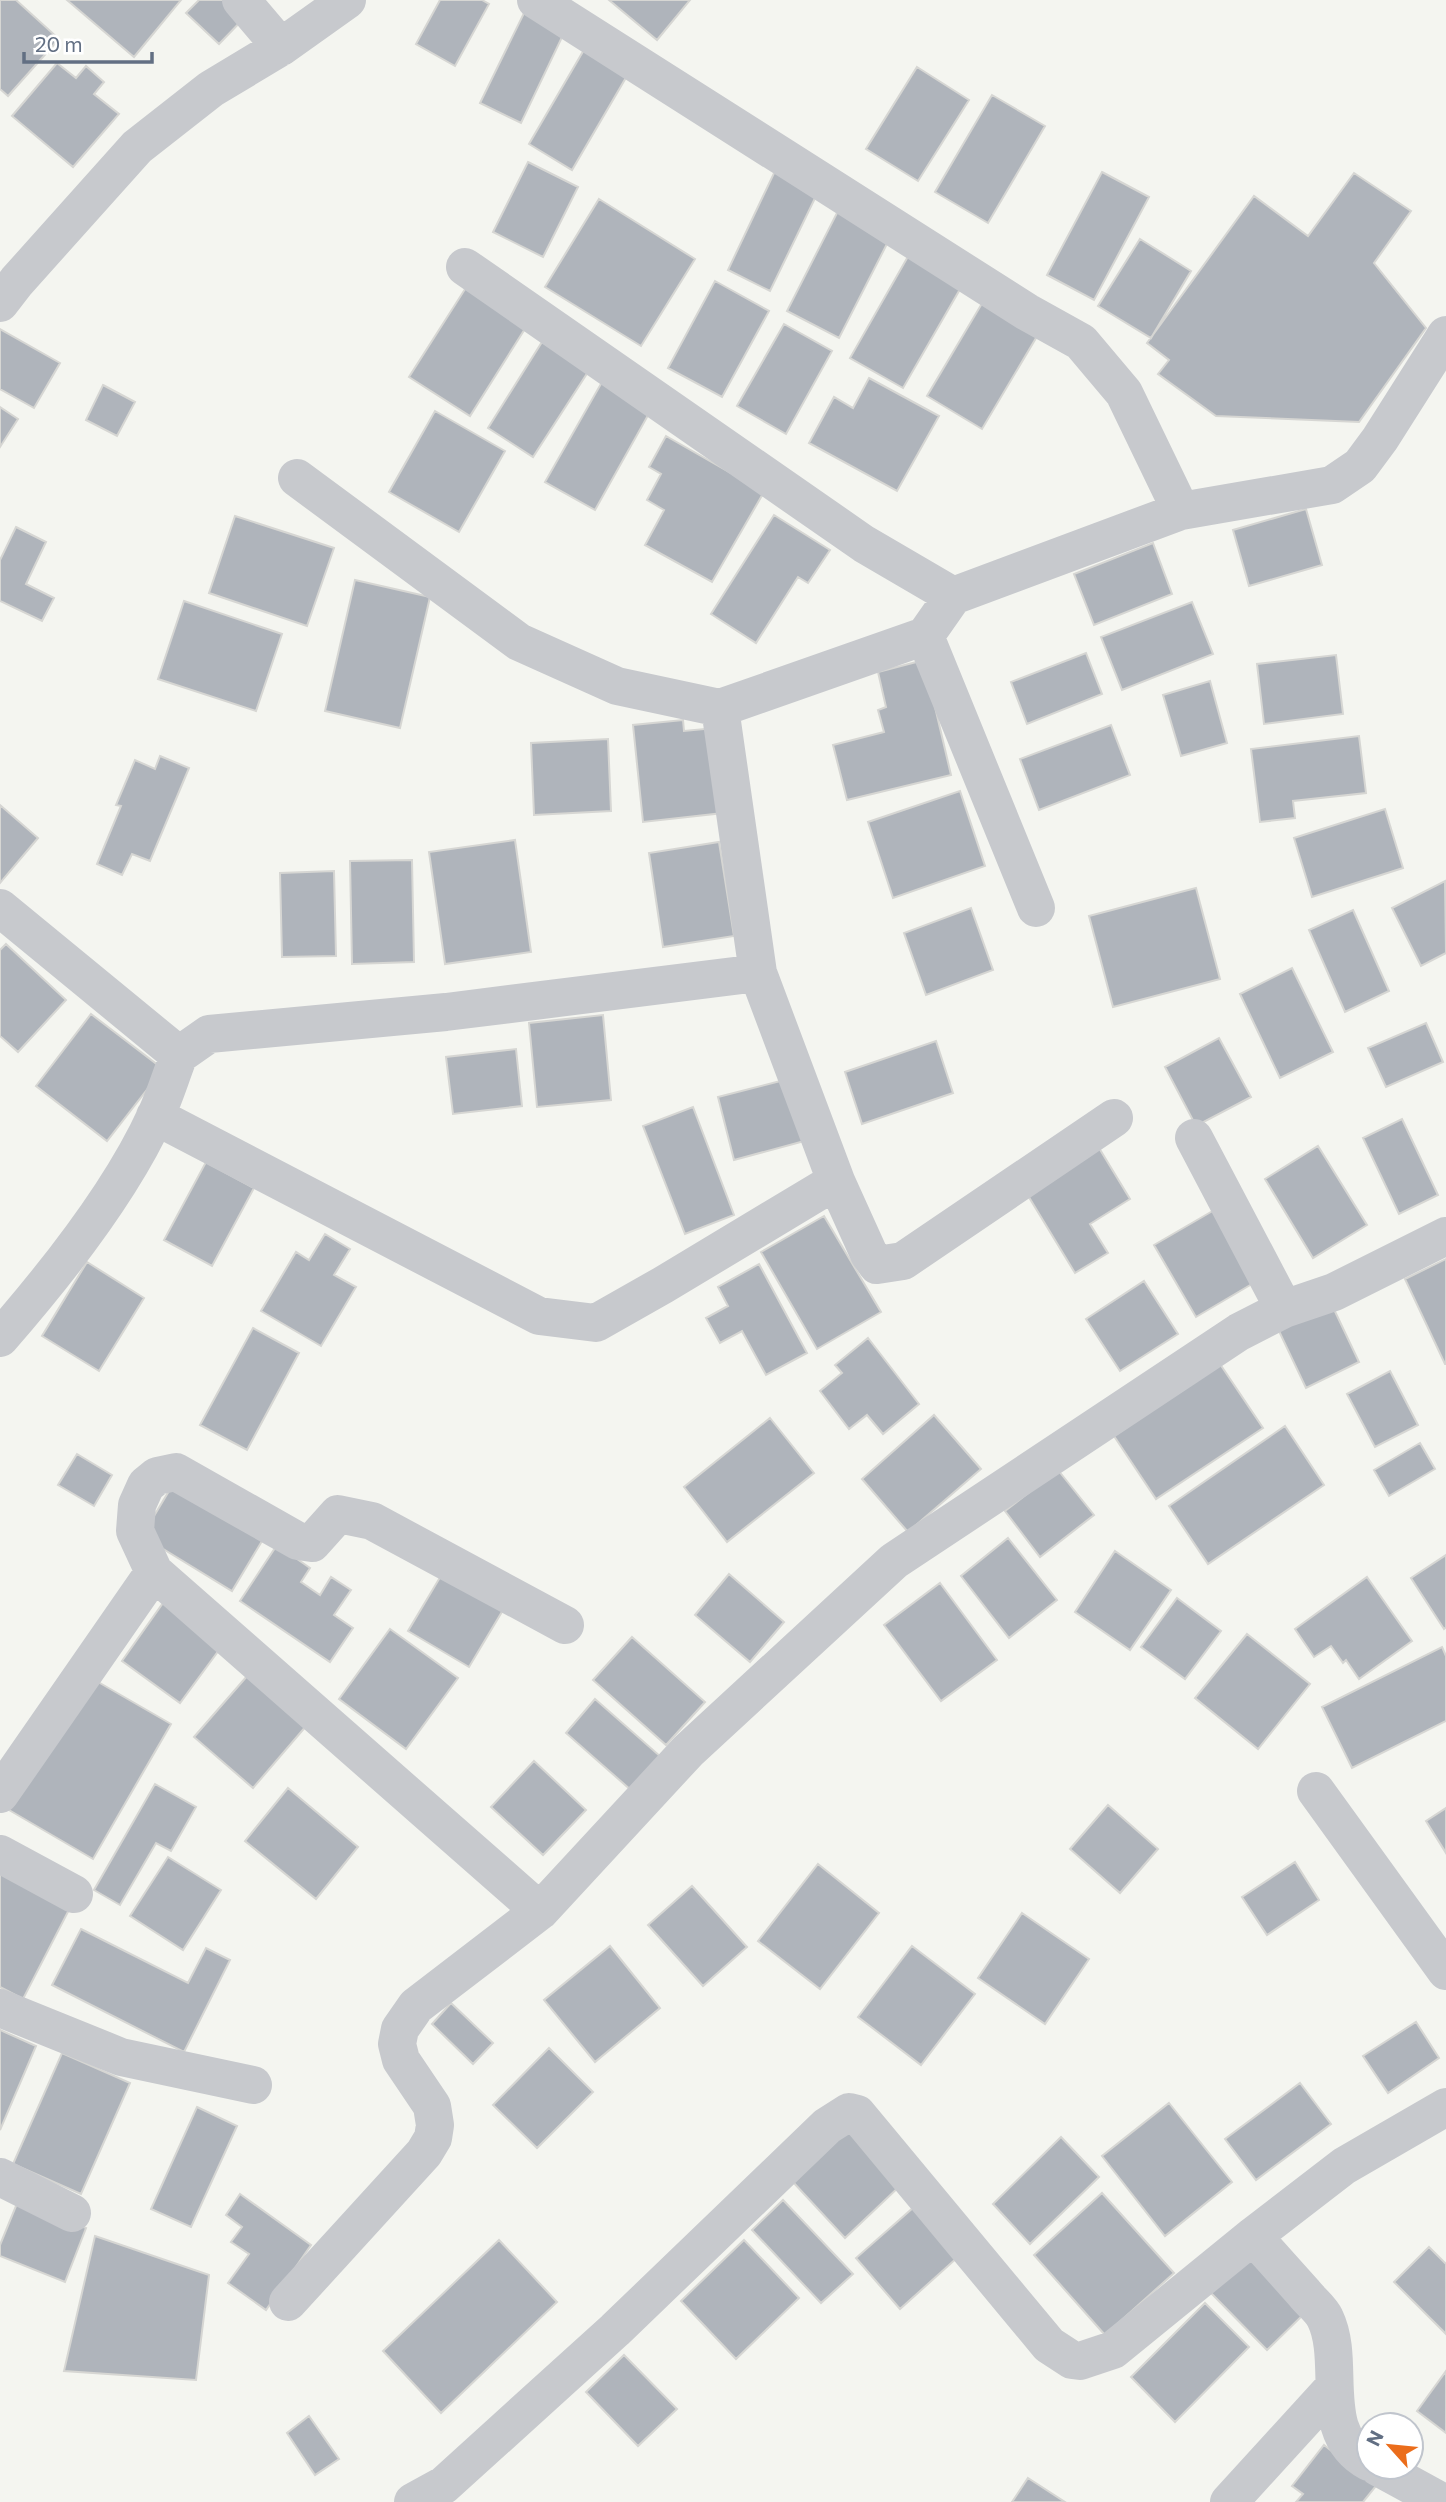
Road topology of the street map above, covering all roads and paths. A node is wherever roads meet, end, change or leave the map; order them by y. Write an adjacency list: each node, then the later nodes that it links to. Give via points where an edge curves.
1 (240, 0): 4 (street)
2 (347, 0): 4 (street)
3 (536, 0): 9 (street, via 1081,342 1124,393)
4 (281, 47): 6 (street, via 211,89 137,148)
5 (465, 267): 10 (street, via 864,544)
6 (6, 284)
7 (1446, 335): 9 (street, via 1360,466 1332,485)
8 (297, 478): 12 (street, via 519,642 617,686)
9 (1181, 511): 10 (street)
10 (953, 596): 11 (street)
11 (925, 636): 12 (street); 14 (street)
12 (720, 708): 15 (street)
13 (0, 908): 16 (street)
14 (1036, 908)
15 (758, 973): 16 (street, via 446,1013 209,1034); 20 (street)
16 (179, 1055): 17 (street)
17 (155, 1116): 20 (street, via 539,1316 596,1323); 23 (street, via 116,1187)
18 (1114, 1118): 20 (street, via 903,1261 877,1265)
19 (1194, 1138): 22 (street)
20 (836, 1181)
21 (1446, 1236): 22 (street, via 1335,1292)
22 (1284, 1309): 30 (street, via 1239,1332 894,1561 688,1751)
23 (0, 1338)
24 (154, 1572): 25 (street, via 135,1531 137,1505 146,1485 157,1476 176,1472 298,1541 312,1543 338,1514 372,1521); 27 (street); 30 (street)
25 (565, 1625)
26 (1316, 1791): 31 (street)
27 (0, 1794)
28 (0, 1854): 29 (street)
29 (74, 1894)
30 (540, 1911): 38 (street, via 416,2006 400,2029 401,2060 432,2106 433,2138)
31 (1446, 1971)
32 (0, 2008): 33 (street, via 121,2057)
33 (253, 2085)
34 (1446, 2107): 37 (street, via 1344,2166)
35 (0, 2177): 36 (street)
36 (72, 2213)
37 (1253, 2236): 39 (street, via 1325,2316 1332,2339); 42 (street, via 1113,2350 1072,2360 1049,2345 857,2114 849,2112 827,2126 615,2330 444,2485)
38 (288, 2302)
39 (1334, 2387): 40 (street, via 1340,2433); 43 (street)
40 (1355, 2450)
41 (1404, 2481): 44 (street)
42 (413, 2502)
43 (1229, 2502)
44 (1442, 2502)

